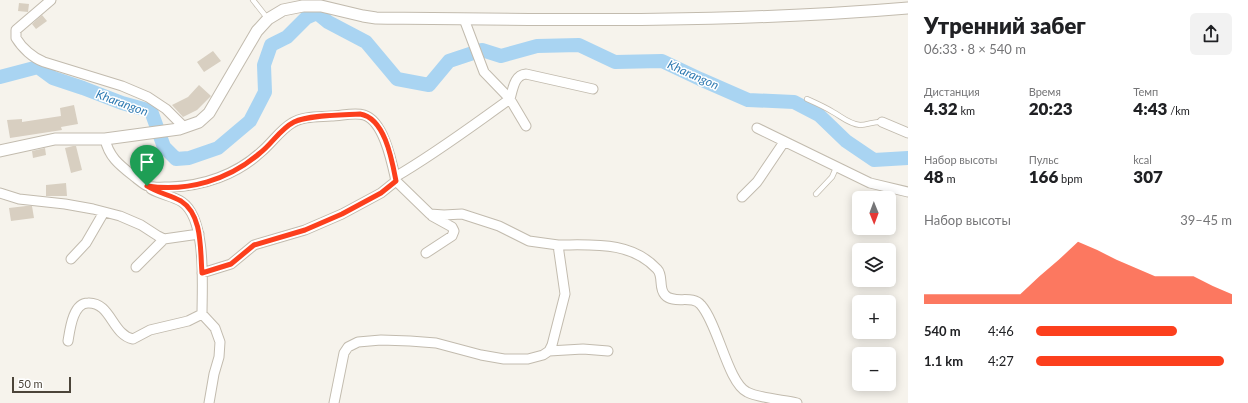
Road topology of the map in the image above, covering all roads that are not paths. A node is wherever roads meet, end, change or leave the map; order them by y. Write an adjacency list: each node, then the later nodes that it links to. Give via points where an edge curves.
1 (51, 0): 11 (street, via 16,30 18,42 44,62 122,86 148,97 166,109)
2 (253, 0): 4 (lane)
3 (908, 8): 5 (street, via 770,16 577,20)
4 (268, 19): 5 (street, via 283,10 303,6 321,6 376,18); 11 (street, via 257,31 209,113 198,122)
5 (464, 19): 7 (street, via 486,75)
6 (593, 89): 7 (street, via 522,74 515,80)
7 (510, 99): 10 (street); 18 (street)
8 (807, 99): 9 (lane, via 852,123 862,125)
9 (882, 122): 13 (street)
10 (526, 126)
11 (181, 128): 14 (street)
12 (757, 128): 15 (street)
13 (908, 133)
14 (105, 139): 16 (street, via 55,138); 19 (street, via 116,163)
15 (784, 142): 17 (street); 23 (street, via 757,182)
16 (0, 151)
17 (836, 168): 20 (street, via 870,184); 22 (lane, via 832,177)
18 (396, 179): 19 (street, via 387,143 381,132 370,118 360,114 298,120 250,161 209,182 193,186); 25 (street); 32 (street, via 381,193 342,214 305,230 254,245 231,264)
19 (147, 186): 26 (street, via 186,205 193,215)
20 (908, 192)
21 (0, 193): 24 (street, via 19,199 65,204)
22 (816, 194)
23 (742, 197)
24 (104, 212): 27 (street, via 141,225); 30 (street, via 86,243)
25 (430, 214): 28 (street, via 462,214 499,226 529,241); 29 (street, via 452,227 454,231 452,236)
26 (199, 234): 27 (street); 32 (street)
27 (164, 239): 31 (street)
28 (558, 245): 35 (street, via 565,294); 39 (street, via 614,246 645,258 660,273 666,296 671,299 696,301 704,308 735,380 746,392)
29 (426, 253)
30 (71, 259)
31 (136, 267)
32 (202, 273): 33 (street)
33 (202, 314): 34 (street, via 133,338 115,326 101,307 85,303 77,309); 37 (street, via 215,328 220,342)
34 (68, 341)
35 (549, 351): 36 (street); 38 (street, via 528,359 504,359 436,343 403,340 358,342 348,347 344,353)
36 (608, 351)
37 (209, 403)
38 (334, 403)
39 (797, 403)

